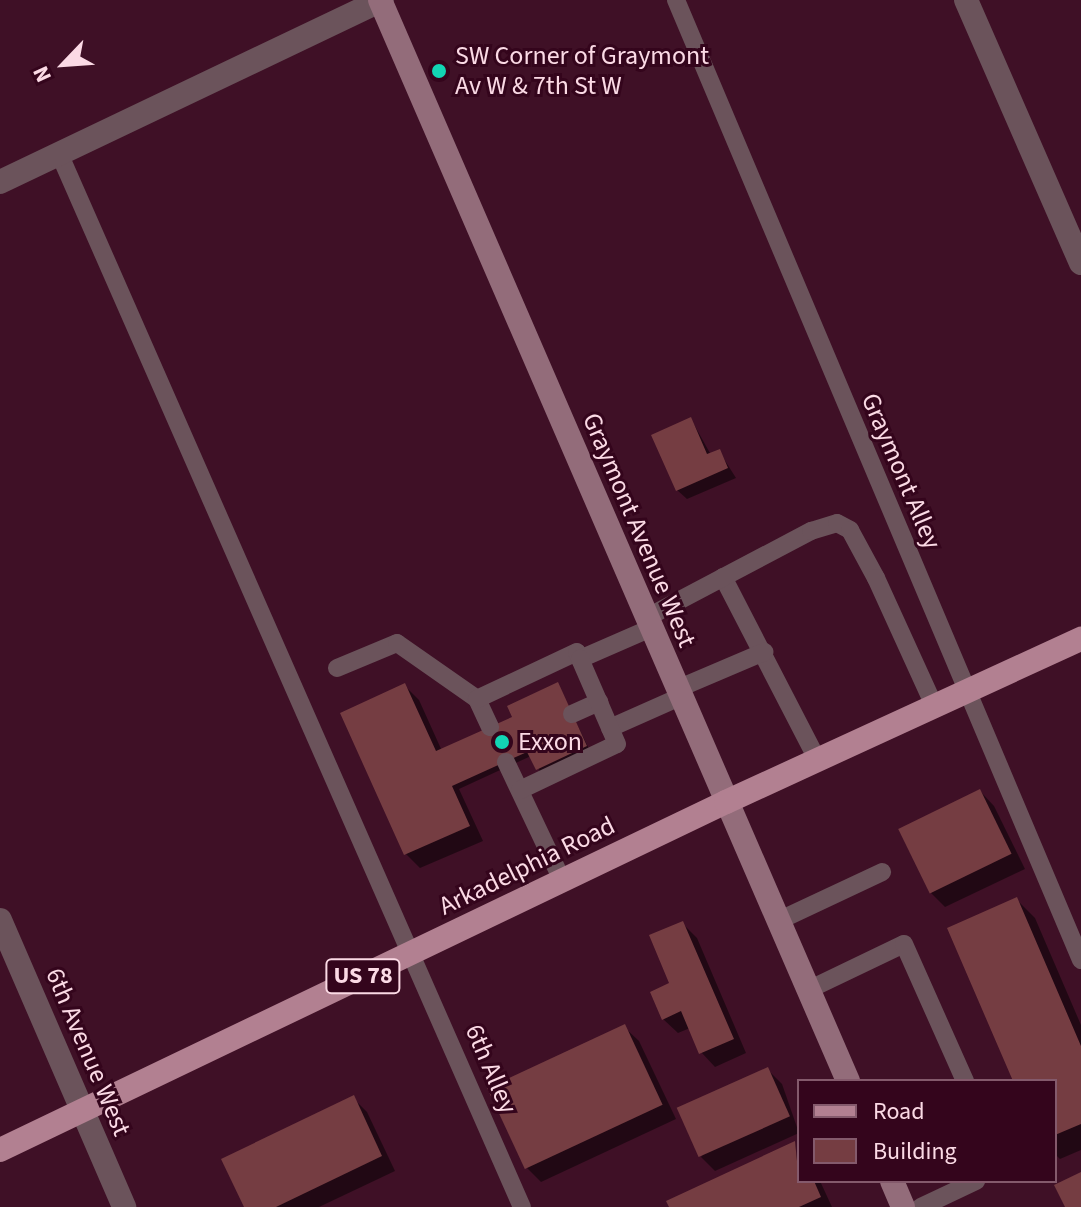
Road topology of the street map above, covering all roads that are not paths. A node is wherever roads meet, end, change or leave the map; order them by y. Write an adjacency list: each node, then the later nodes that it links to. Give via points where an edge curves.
1 (381, 0): 4 (street); 8 (main road, Graymont Avenue West)
2 (676, 0): 13 (lane, Graymont Alley)
3 (966, 0): 6 (street)
4 (59, 153): 5 (street); 29 (lane, 6th Alley)
5 (0, 182)
6 (1081, 263)
7 (723, 577): 8 (lane); 10 (lane); 17 (lane, via 811,531 837,523 850,530)
8 (649, 623): 11 (lane); 14 (main road, Graymont Avenue West)
9 (1081, 639): 13 (main road, Arkadelphia Road / US 78)
10 (764, 652): 14 (lane); 21 (lane)
11 (580, 659): 15 (lane, via 577,652); 16 (lane)
12 (337, 668): 15 (lane, via 397,643)
13 (965, 692): 17 (main road, Arkadelphia Road / US 78); 30 (lane, Graymont Alley)
14 (679, 693): 20 (lane); 24 (main road, Graymont Avenue West)
15 (477, 699): 19 (lane)
16 (599, 702): 18 (lane); 20 (lane)
17 (934, 705): 21 (main road, Arkadelphia Road / US 78)
18 (572, 714)
19 (490, 727)
20 (610, 728): 23 (lane, via 617,744)
21 (817, 759): 24 (main road, Arkadelphia Road / US 78)
22 (506, 762): 23 (lane)
23 (520, 790): 26 (lane)
24 (726, 802): 26 (main road, Arkadelphia Road / US 78); 28 (main road, Graymont Avenue West)
25 (882, 872): 28 (lane)
26 (562, 880): 29 (main road, Arkadelphia Road / US 78)
27 (0, 920): 34 (street, 6th Avenue West)
28 (778, 921): 31 (main road, Graymont Avenue West)
29 (413, 952): 34 (main road, Arkadelphia Road / US 78); 39 (lane, 6th Alley)
30 (1081, 960)
31 (808, 990): 32 (main road, Graymont Avenue West); 33 (lane, via 904,944)
32 (847, 1079)
33 (964, 1079)
34 (82, 1111): 35 (main road, Arkadelphia Road / US 78); 38 (street, 6th Avenue West)
35 (0, 1150)
36 (893, 1183): 40 (main road)
37 (972, 1183): 41 (lane)
38 (124, 1207)
39 (522, 1207)
40 (903, 1207)
41 (921, 1207)

